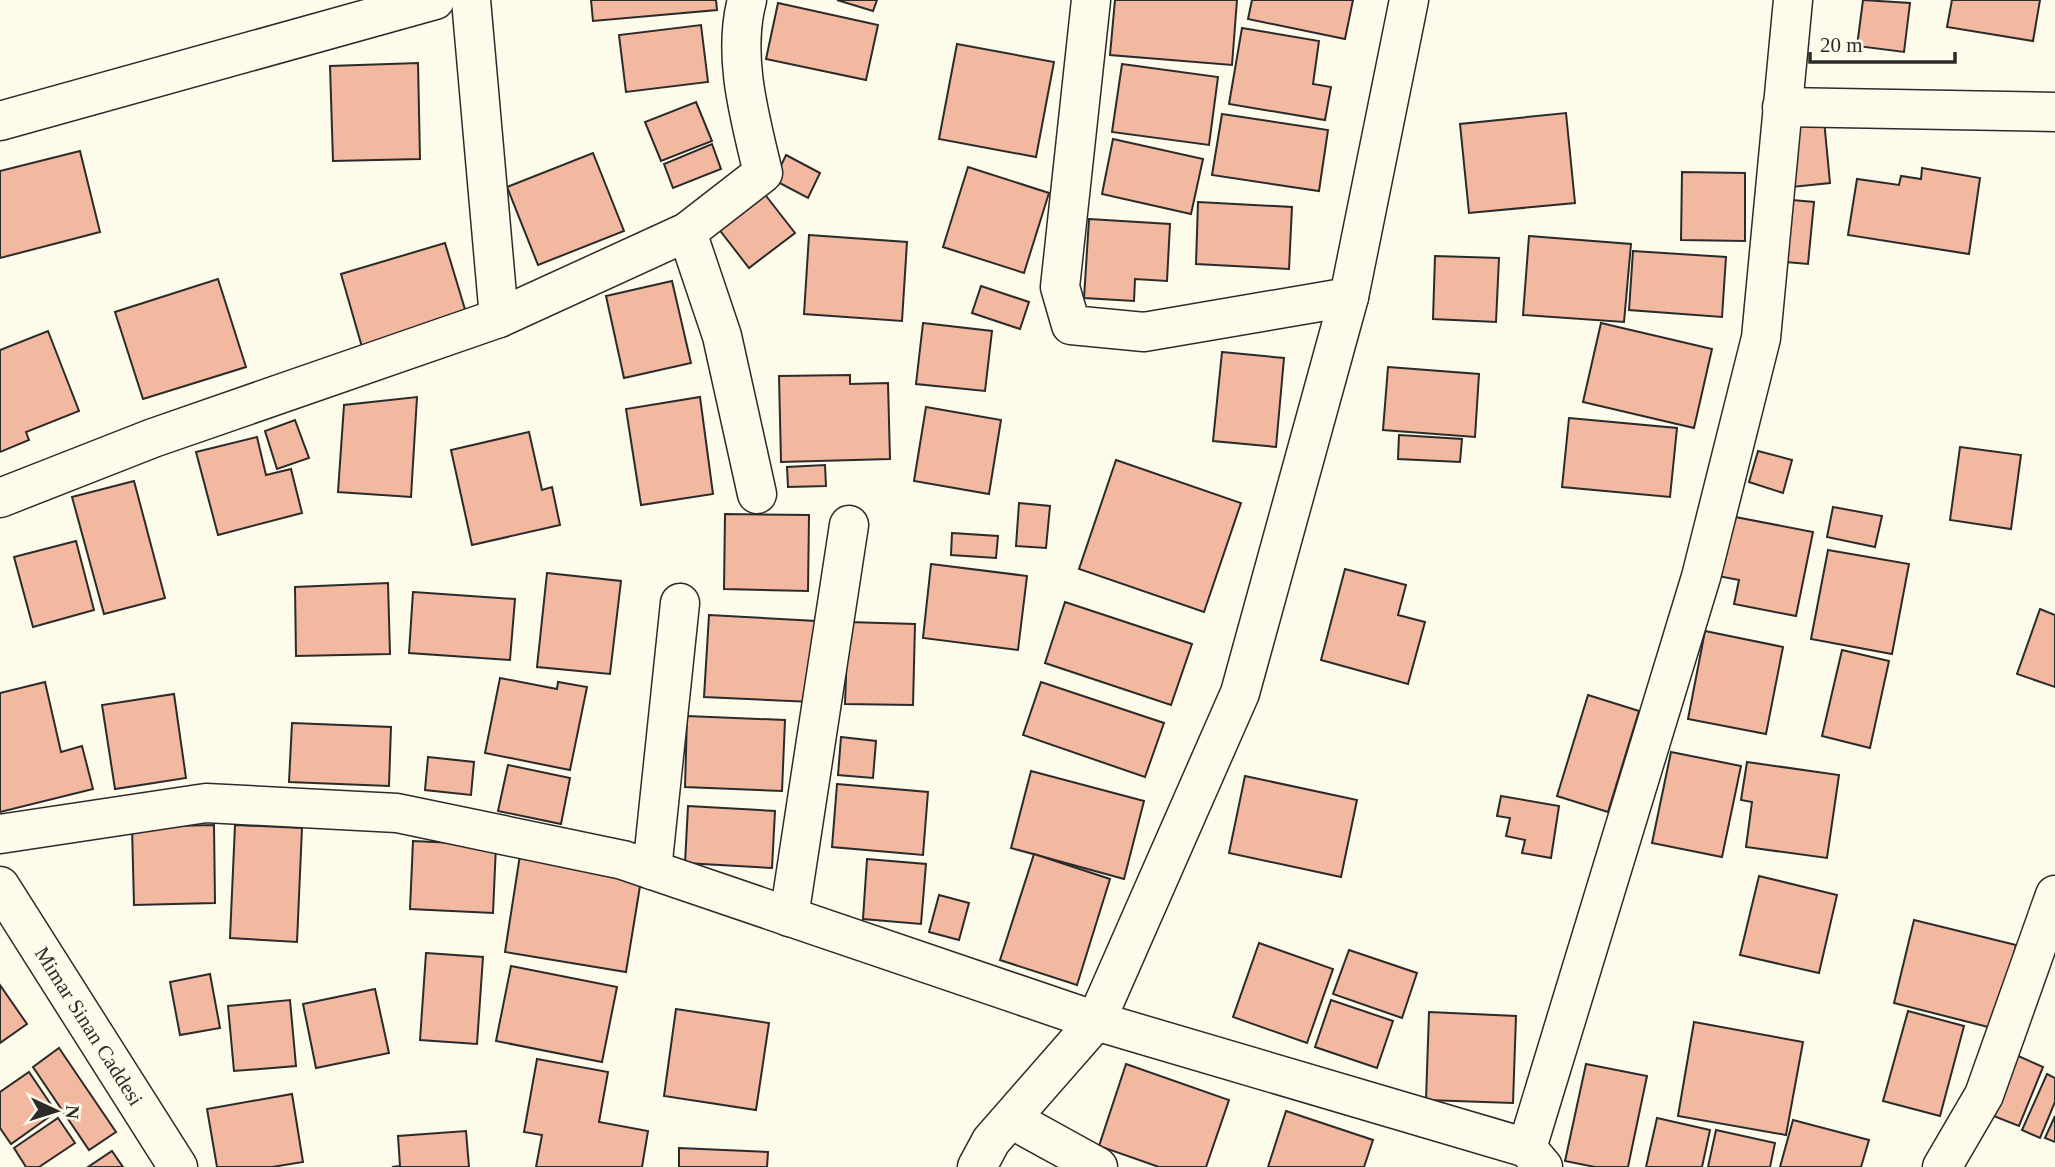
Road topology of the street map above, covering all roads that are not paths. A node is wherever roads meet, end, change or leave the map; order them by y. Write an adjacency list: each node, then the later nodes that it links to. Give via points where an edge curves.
1 (435, 0): 9 (street)
2 (471, 0): 12 (street)
3 (747, 0): 10 (street, via 742,18 744,94 763,173)
4 (1091, 0): 11 (street, via 1060,288 1071,325 1144,332)
5 (1409, 0): 11 (street)
6 (1793, 0): 7 (street)
7 (1782, 107): 8 (street); 24 (street, via 1761,338 1701,577)
8 (2055, 112)
9 (0, 121)
10 (687, 232): 12 (street); 13 (street, via 722,336)
11 (1349, 297): 22 (street, via 1240,693)
12 (499, 318): 14 (street, via 153,438)
13 (757, 494)
14 (0, 498)
15 (849, 525): 21 (street)
16 (680, 603): 18 (street)
17 (0, 834): 18 (street, via 205,803 397,813)
18 (652, 870): 21 (street)
19 (0, 886): 25 (street, Mimar Sinan Caddesi)
20 (2055, 895): 28 (street, via 1984,1095)
21 (789, 917): 22 (street)
22 (1096, 1021): 23 (street); 24 (street)
23 (1011, 1119): 26 (street); 27 (street)
24 (1535, 1158)
25 (178, 1167)
26 (977, 1167)
27 (1098, 1167)
28 (1942, 1167)

